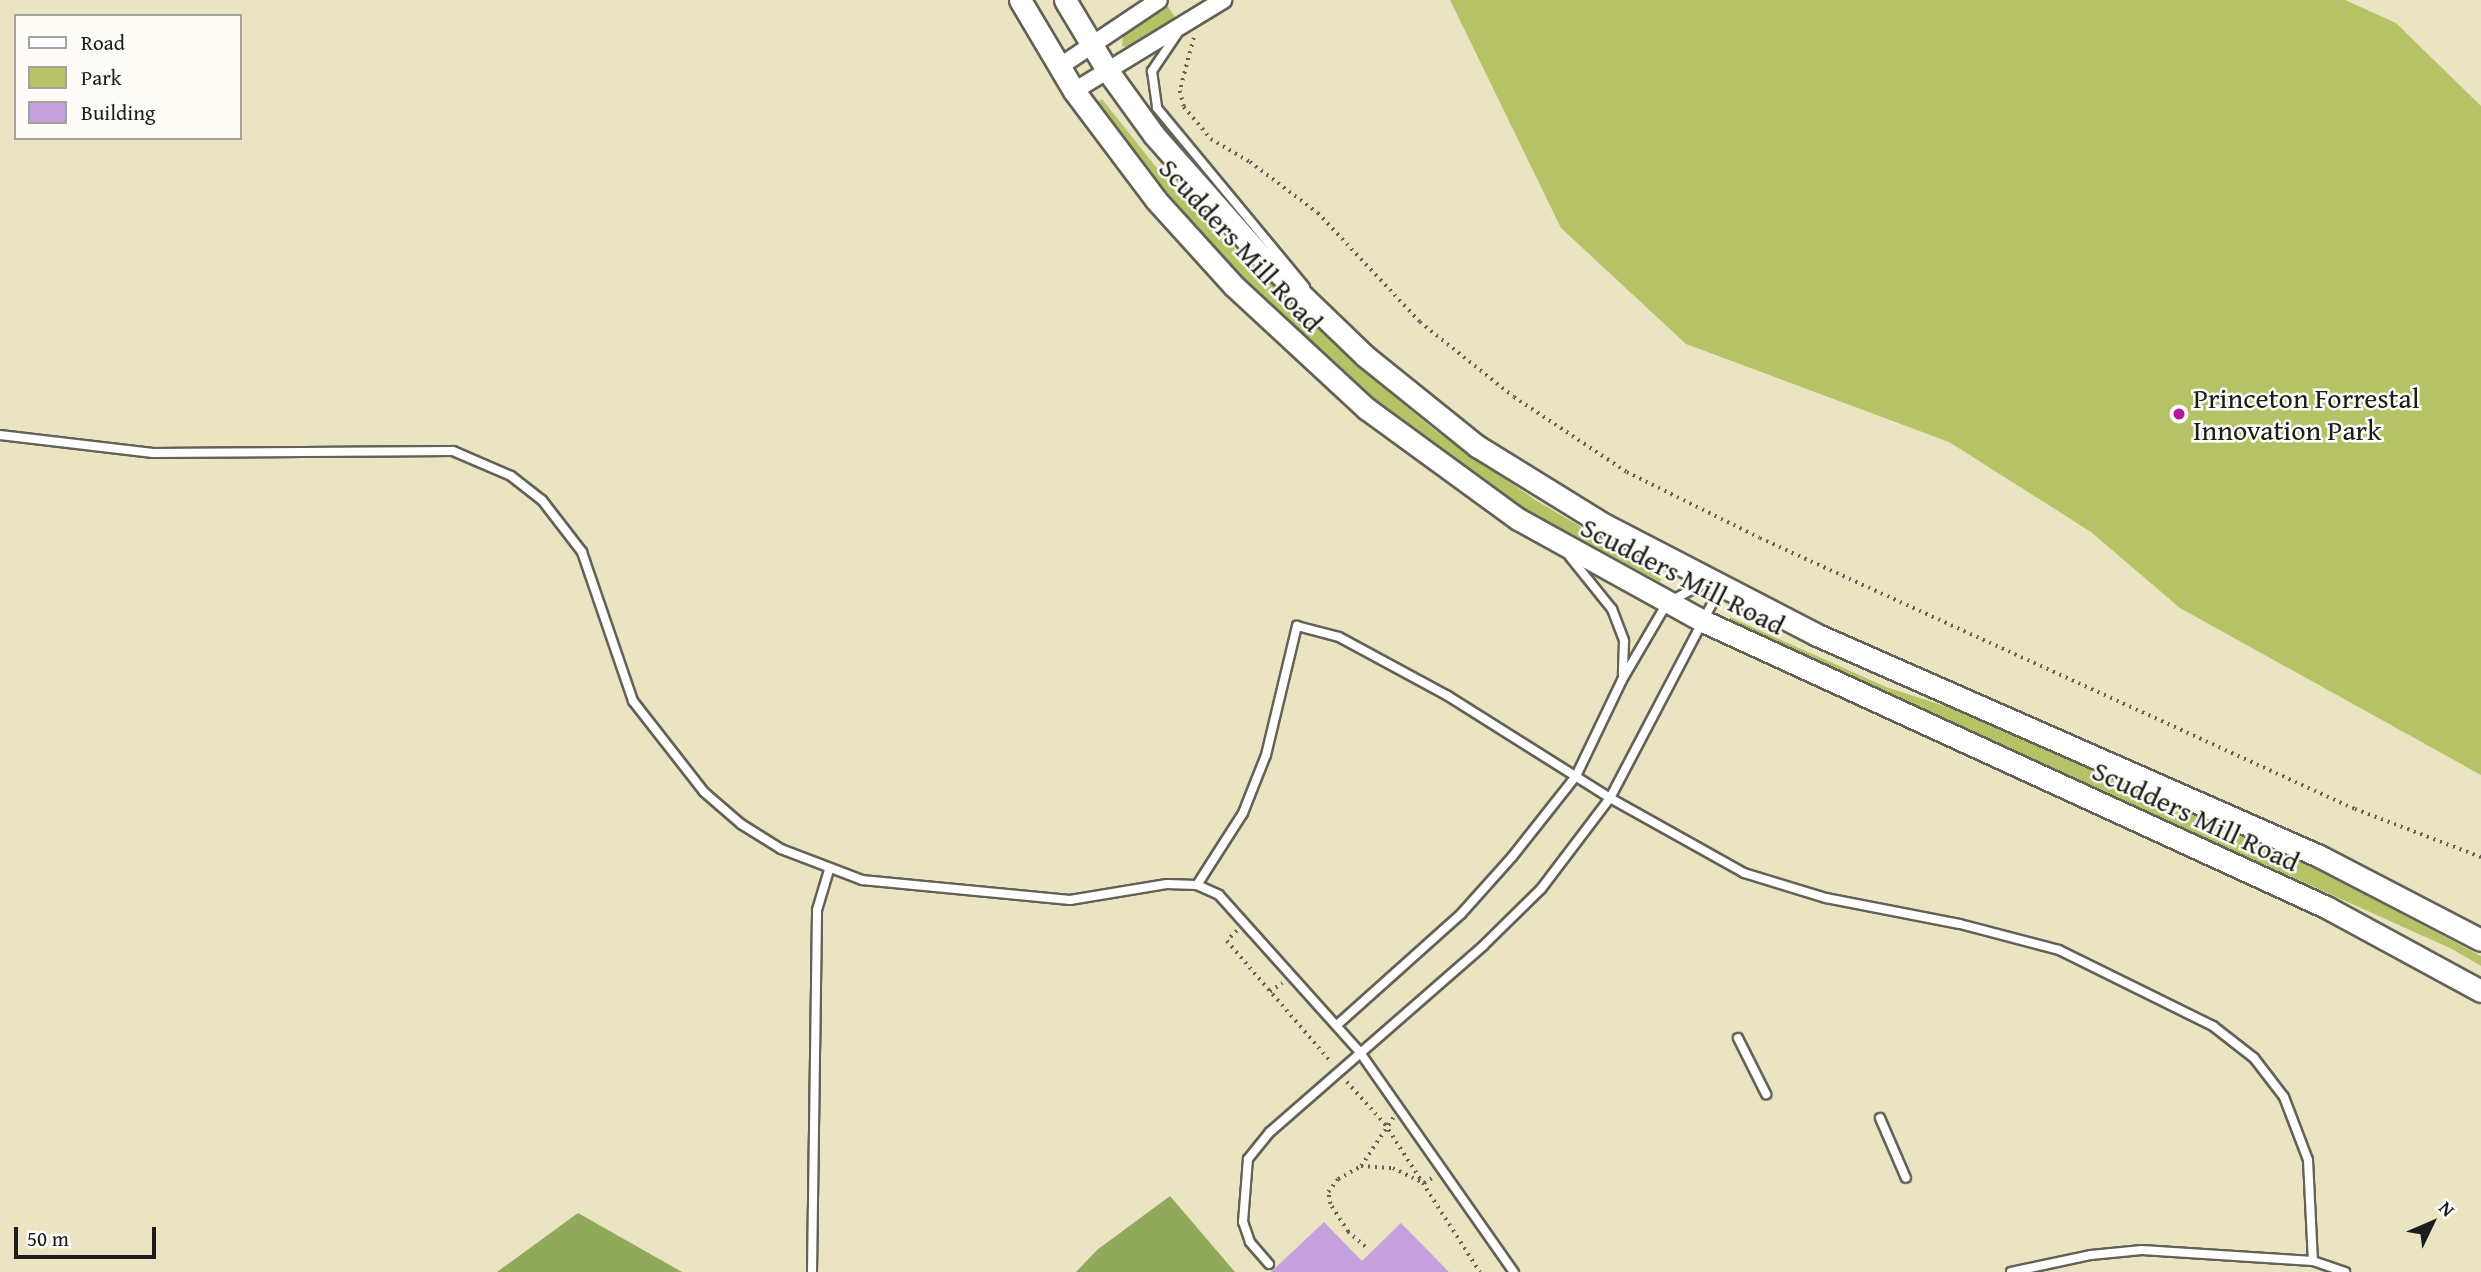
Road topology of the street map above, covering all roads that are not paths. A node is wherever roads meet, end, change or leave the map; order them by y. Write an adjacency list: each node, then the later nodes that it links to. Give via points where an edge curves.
1 (1020, 0): 7 (main road, Scudders Mill Road)
2 (1065, 0): 6 (main road, Scudders Mill Road)
3 (1158, 0): 6 (street)
4 (1223, 0): 5 (street)
5 (1186, 25): 8 (street); 10 (lane, via 1156,60 1151,82 1157,108 1289,263)
6 (1090, 46): 7 (street); 8 (main road, Scudders Mill Road)
7 (1059, 67): 9 (main road, Scudders Mill Road)
8 (1107, 70): 9 (street); 10 (main road, Scudders Mill Road, via 1200,190)
9 (1074, 91): 12 (main road, Scudders Mill Road, via 1156,200 1297,349 1412,444)
10 (1317, 312): 13 (main road, Scudders Mill Road, via 1477,446 1605,525)
11 (0, 435): 19 (lane, via 153,453 453,451 511,476 542,500 582,552 633,701 667,748 704,792 741,824 781,849)
12 (1560, 545): 14 (main road, Scudders Mill Road); 16 (lane, via 1612,609 1624,641)
13 (1715, 584): 14 (lane); 15 (lane); 21 (main road, Scudders Mill Road, via 1894,670 2319,856)
14 (1667, 603): 15 (main road, Scudders Mill Road); 16 (lane)
15 (1703, 621): 18 (lane); 22 (main road, Scudders Mill Road, via 2328,908)
16 (1622, 680): 17 (lane)
17 (1576, 776): 18 (lane); 20 (lane, via 1448,696 1339,638 1297,626 1266,755 1243,813); 23 (lane, via 1461,914)
18 (1610, 798): 25 (lane, via 1541,889 1483,946); 29 (lane, via 1744,873 1826,898 1960,924 2059,950 2213,1026 2267,1073 2297,1125 2310,1173)
19 (829, 870): 20 (lane, via 935,891 1070,900 1167,884); 31 (lane, via 817,910)
20 (1197, 886): 23 (lane, via 1219,895)
21 (2481, 940)
22 (2481, 991)
23 (1337, 1025): 25 (lane)
24 (1738, 1038): 26 (lane)
25 (1359, 1051): 30 (lane, via 1270,1132 1248,1159 1243,1222 1250,1242); 32 (lane)
26 (1766, 1094)
27 (1880, 1118): 28 (lane)
28 (1906, 1178)
29 (2313, 1261): 33 (lane, via 2143,1250 2091,1255); 34 (lane)
30 (1269, 1264)
31 (812, 1272)
32 (1514, 1272)
33 (2011, 1272)
34 (2346, 1272)

